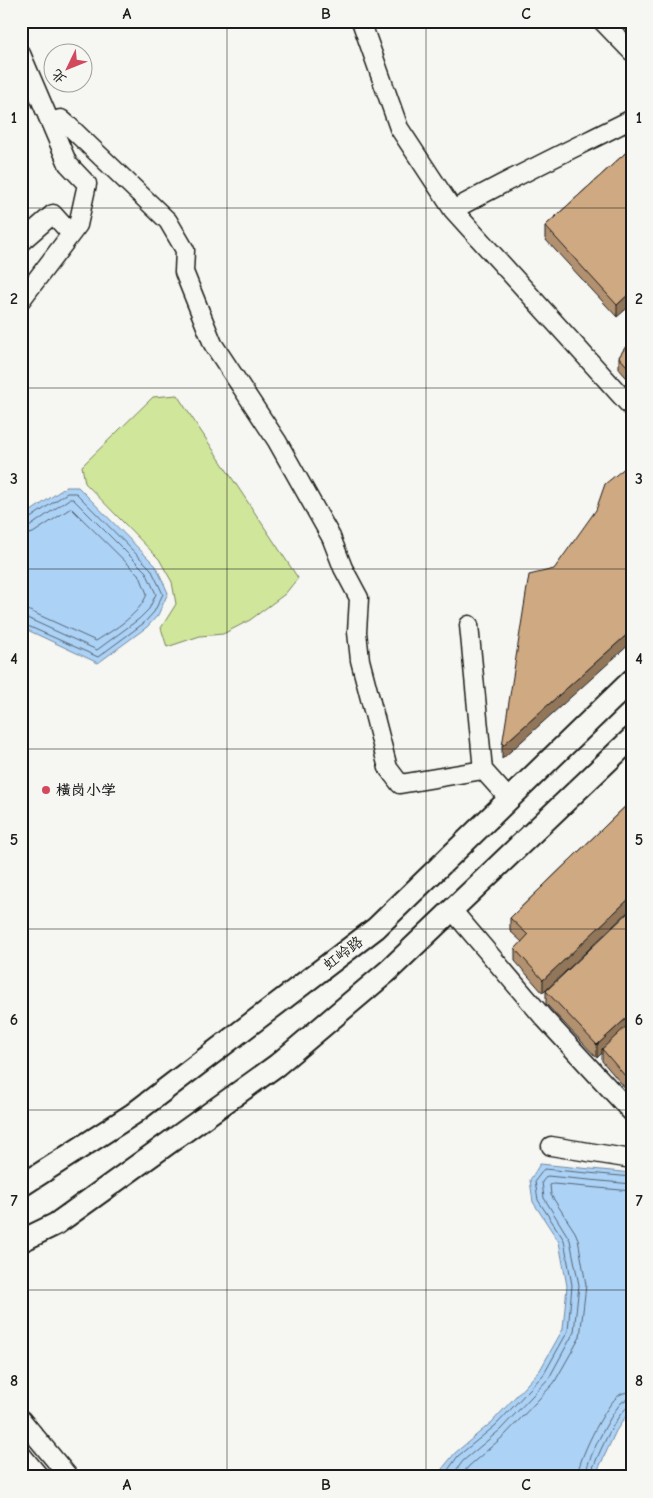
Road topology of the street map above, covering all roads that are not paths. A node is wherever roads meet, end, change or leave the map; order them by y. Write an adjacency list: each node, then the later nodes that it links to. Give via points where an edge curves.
1 (361, 21): 7 (street, via 399,128)
2 (602, 21): 3 (street)
3 (632, 52)
4 (21, 54): 6 (street)
5 (632, 119): 7 (street)
6 (50, 122): 8 (street, via 68,164 87,184 78,225); 15 (street, via 61,119 76,132 168,221 185,250 184,272 213,344 289,462 331,537 359,598 360,660 388,768 400,784)
7 (453, 210): 11 (street)
8 (71, 234): 9 (street, via 53,214); 10 (street)
9 (21, 242)
10 (21, 300)
11 (632, 408)
12 (469, 625): 15 (street)
13 (632, 680): 16 (main road, 虹岭路)
14 (629, 745): 17 (main road)
15 (483, 770): 16 (street)
16 (509, 799): 21 (main road, 虹岭路, via 376,928 133,1114)
17 (452, 910): 18 (street, via 543,1017); 22 (main road, via 388,971 277,1065 56,1224)
18 (632, 1112)
19 (551, 1146): 20 (street)
20 (632, 1159)
21 (21, 1186)
22 (21, 1241)
23 (21, 1419): 26 (street)
24 (21, 1454): 25 (street)
25 (40, 1477)
26 (69, 1477)

